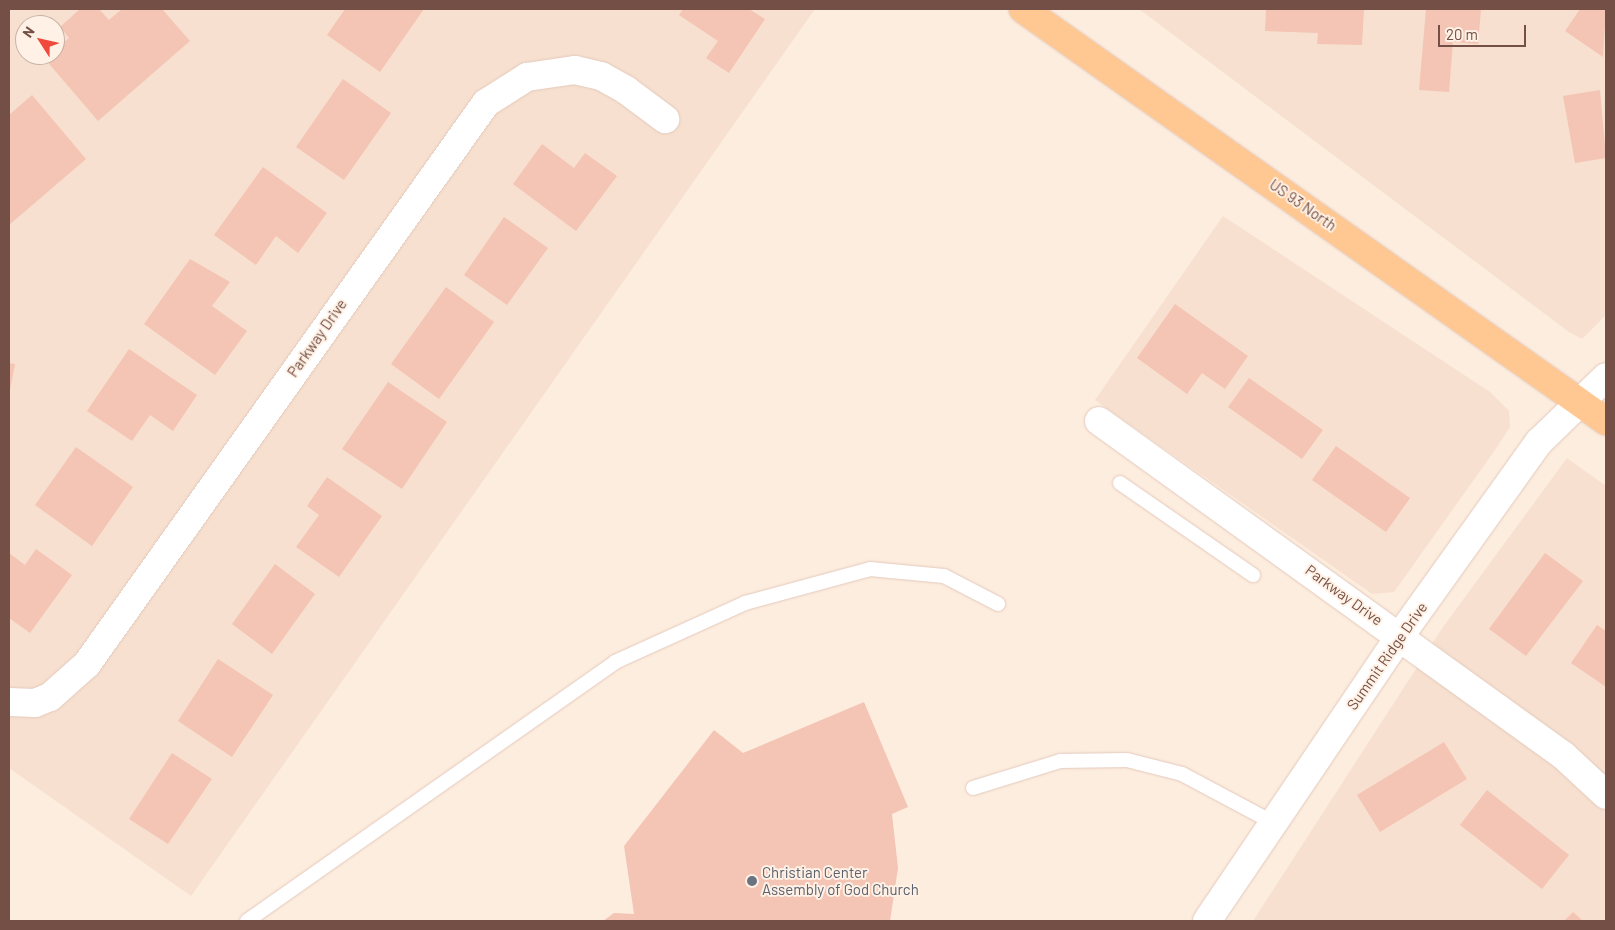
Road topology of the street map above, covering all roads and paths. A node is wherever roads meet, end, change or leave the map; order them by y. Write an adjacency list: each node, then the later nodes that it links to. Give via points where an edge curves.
1 (1023, 9): 4 (main road, US 93 North)
2 (665, 119): 11 (street, Parkway Drive, via 601,76 575,70 527,77 486,104 86,664 50,697 35,703)
3 (1606, 378): 4 (street, Summit Ridge Drive)
4 (1582, 404): 6 (main road, US 93 North); 10 (street, Summit Ridge Drive, via 1539,442)
5 (1100, 421): 10 (street, Parkway Drive)
6 (1606, 421)
7 (1120, 483): 8 (lane)
8 (1253, 575)
9 (998, 604): 15 (lane, via 944,576 870,569 745,603 615,662)
10 (1400, 636): 13 (street, Parkway Drive, via 1564,756); 14 (street, Summit Ridge Drive)
11 (9, 702)
12 (973, 788): 14 (lane, via 1060,761 1127,760 1182,774)
13 (1606, 795)
14 (1272, 822): 16 (street, Summit Ridge Drive)
15 (247, 921)
16 (1207, 921)

